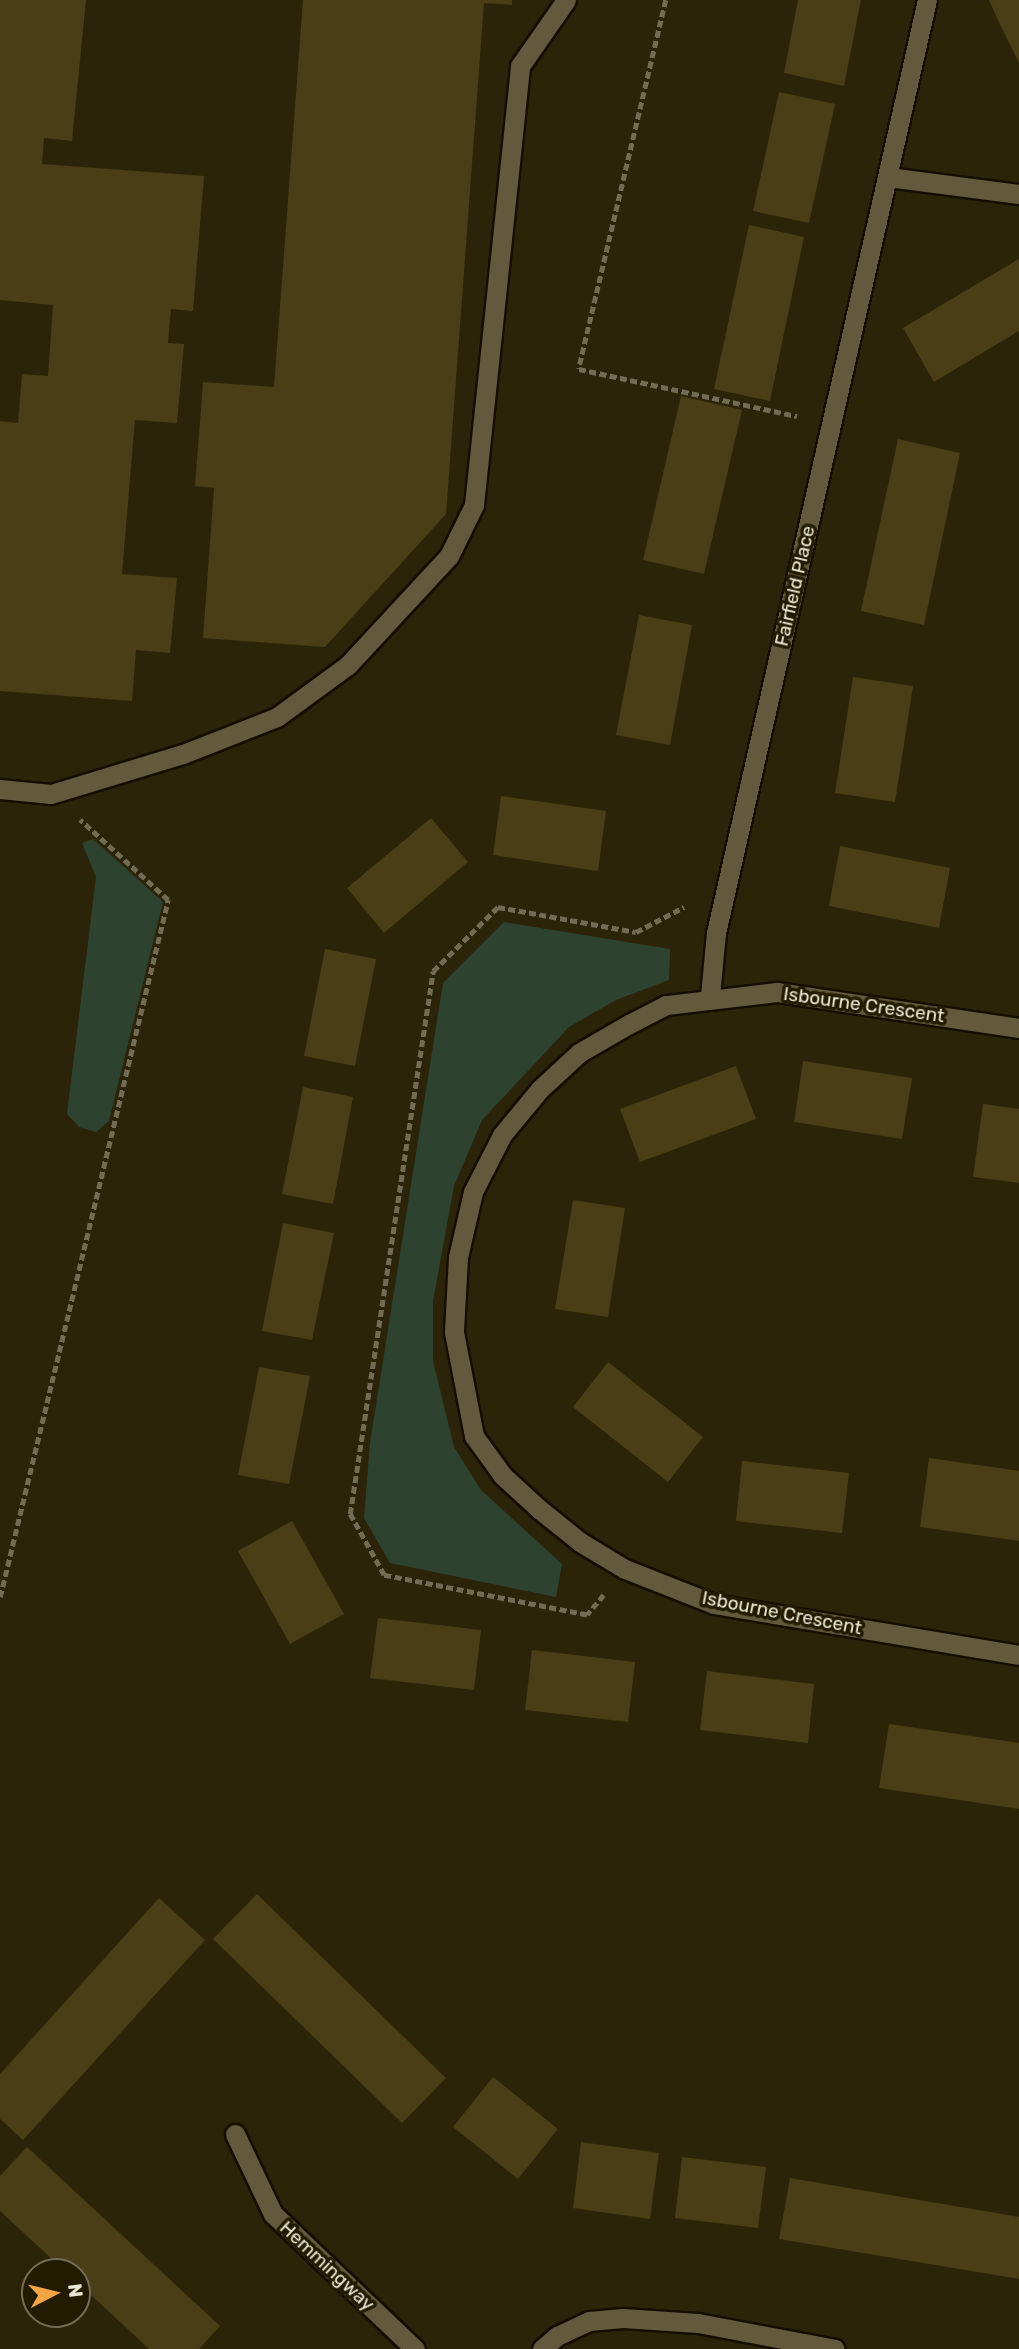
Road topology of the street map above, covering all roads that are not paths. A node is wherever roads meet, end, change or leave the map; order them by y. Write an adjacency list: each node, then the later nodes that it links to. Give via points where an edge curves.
1 (566, 0): 5 (street, via 520,66 474,505 449,556 348,665 277,717 183,754 51,794)
2 (927, 0): 3 (street, Fairfield Place)
3 (888, 177): 4 (street); 6 (street, Fairfield Place, via 716,933)
4 (1019, 194)
5 (0, 789)
6 (710, 996): 7 (street, Isbourne Crescent, via 777,992); 8 (street, Isbourne Crescent, via 666,1005 579,1053 540,1089 502,1135 473,1192 458,1257 454,1332 474,1437 503,1476 539,1509 580,1542 625,1569 714,1604)
7 (1019, 1028)
8 (1019, 1655)
9 (235, 2134): 10 (street, Hemmingway, via 273,2214)
10 (415, 2349)
11 (542, 2349): 12 (street, via 557,2336 589,2322 623,2318 698,2323)
12 (835, 2349)

